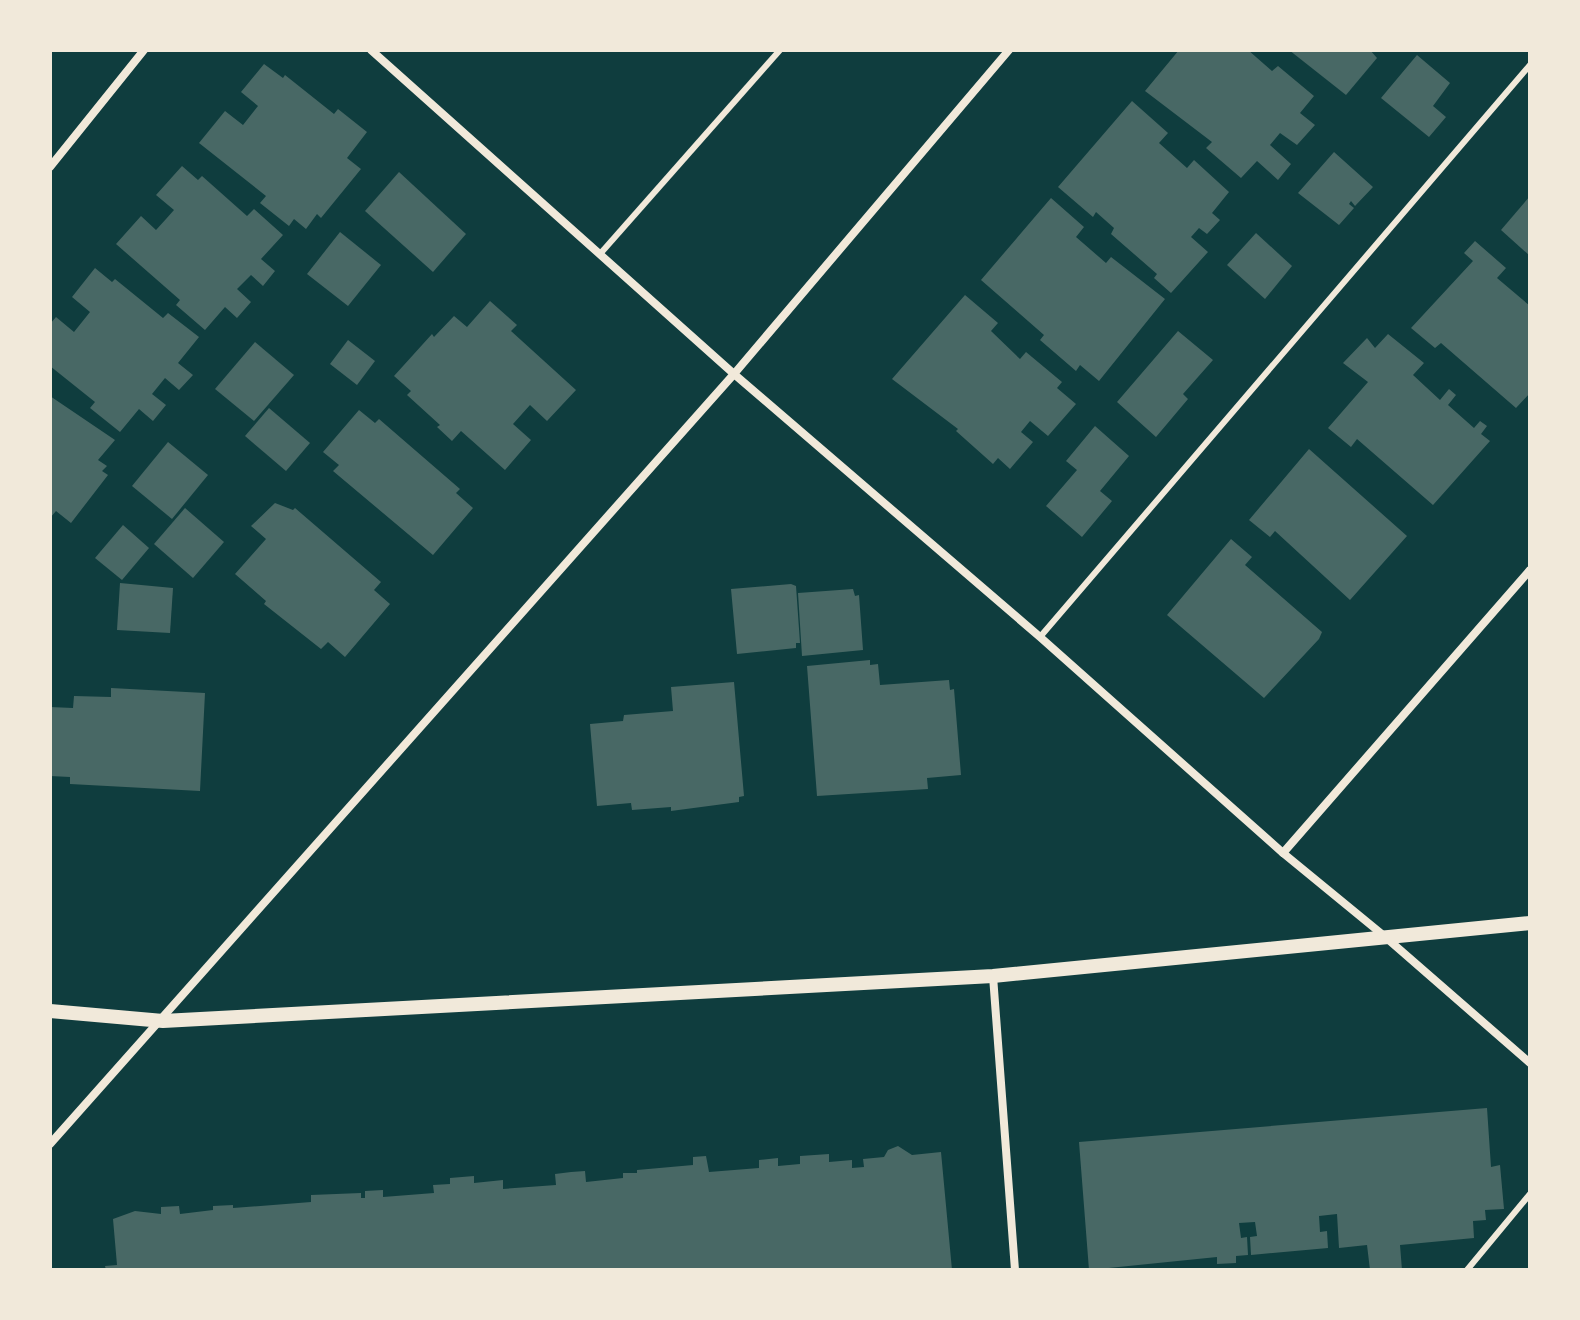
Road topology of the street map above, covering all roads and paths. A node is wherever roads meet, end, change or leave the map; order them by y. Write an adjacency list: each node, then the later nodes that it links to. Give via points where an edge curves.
1 (144, 50): 6 (street)
2 (371, 50): 7 (street)
3 (780, 50): 7 (lane)
4 (1009, 50): 8 (street)
5 (1530, 65): 10 (lane)
6 (50, 167)
7 (600, 254): 8 (street)
8 (734, 374): 10 (street); 16 (street)
9 (1530, 570): 11 (street)
10 (1040, 637): 11 (street)
11 (1283, 853): 13 (street)
12 (1530, 923): 13 (street)
13 (1383, 935): 14 (street); 17 (street)
14 (993, 976): 16 (street); 20 (street)
15 (50, 1011): 16 (street)
16 (163, 1021): 18 (street)
17 (1530, 1063)
18 (50, 1144)
19 (1530, 1194): 21 (lane)
20 (1015, 1270)
21 (1467, 1270)

